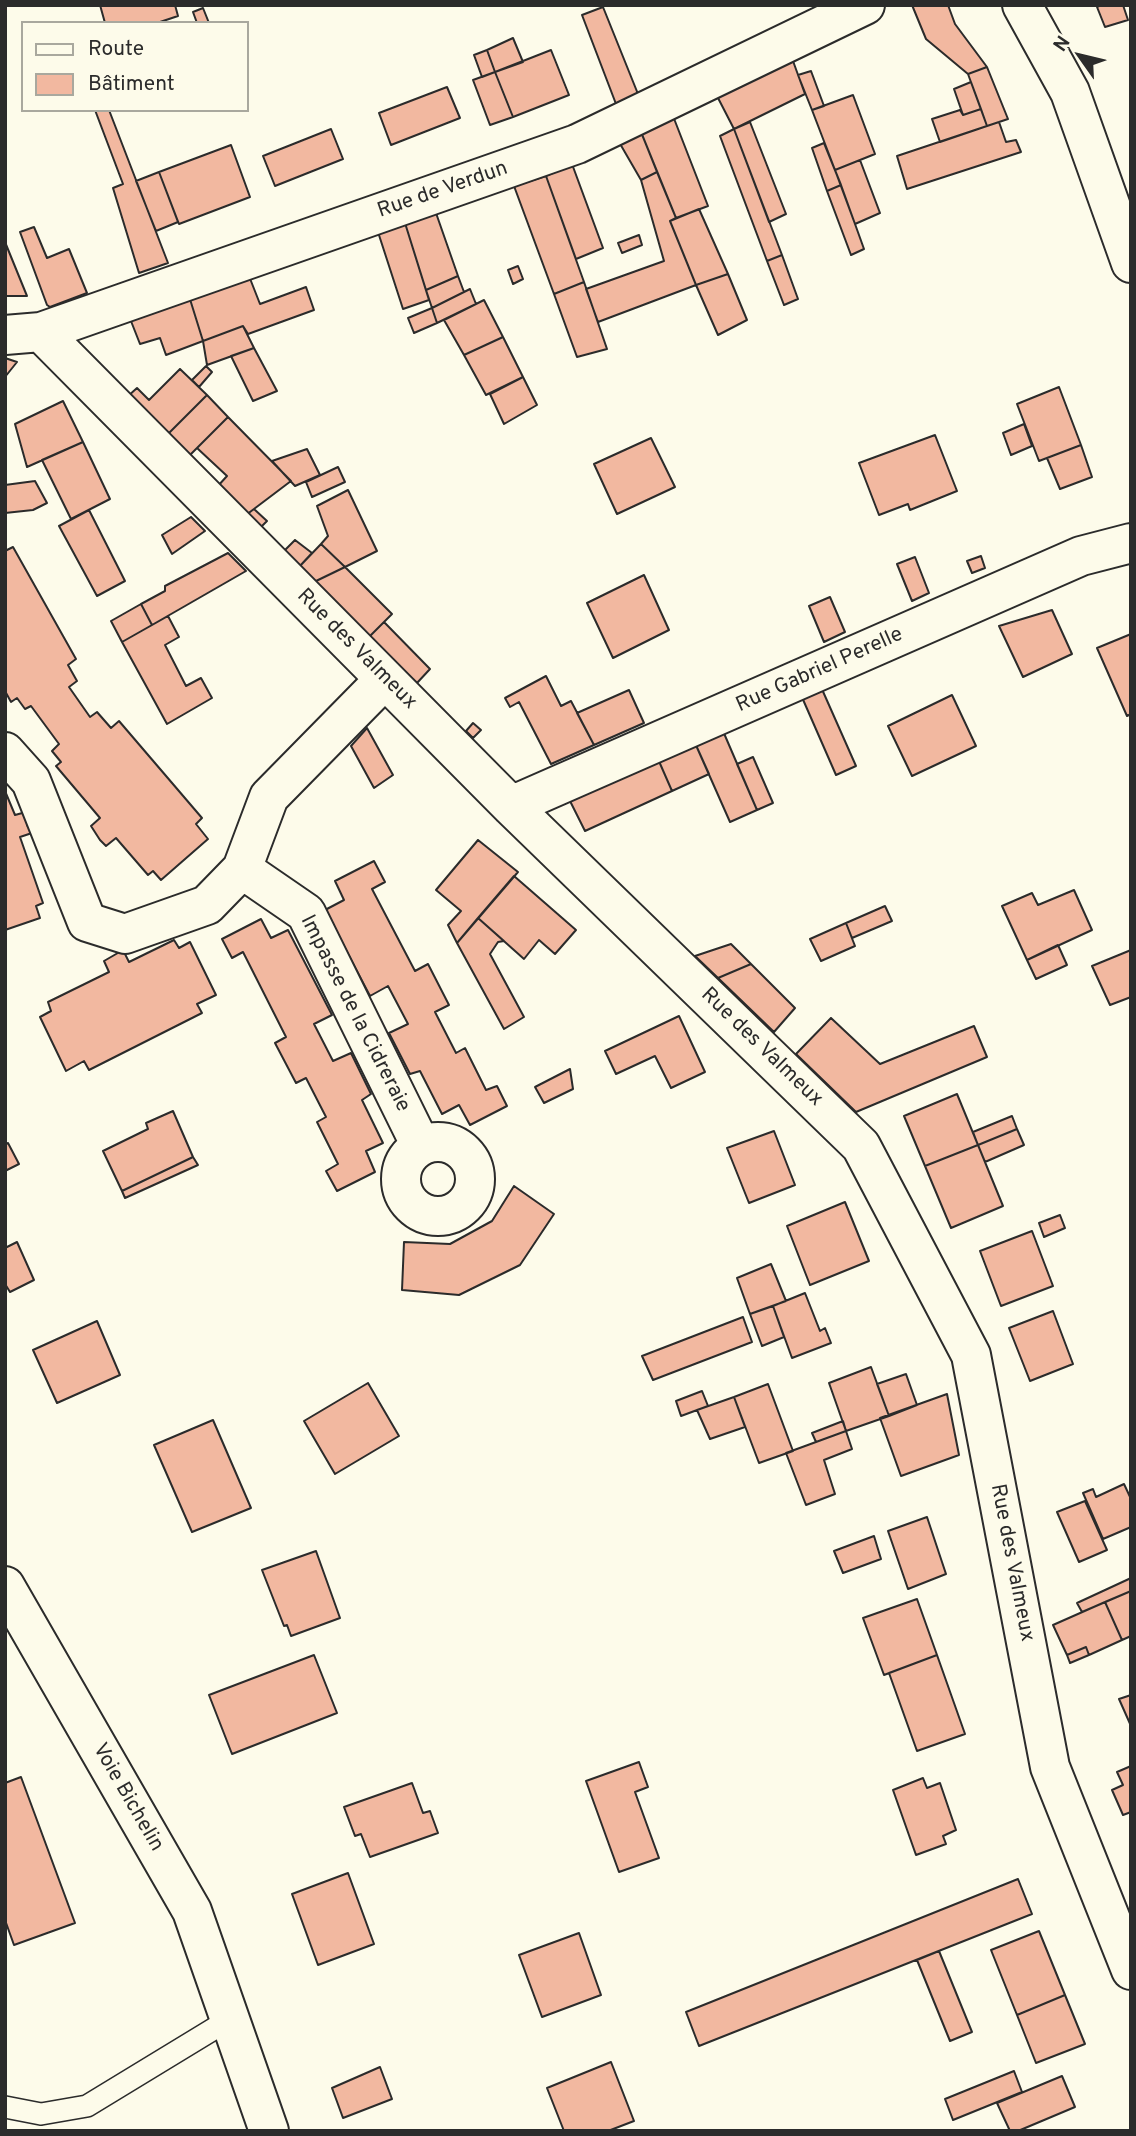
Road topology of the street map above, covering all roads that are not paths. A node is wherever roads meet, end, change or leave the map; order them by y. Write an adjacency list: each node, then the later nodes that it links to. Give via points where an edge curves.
1 (865, 5): 4 (street, Rue de Verdun, via 577,144)
2 (1022, 5): 3 (street, via 1070,92)
3 (1131, 263)
4 (23, 334): 6 (street, Rue des Valmeux)
5 (1131, 542): 8 (street, Rue Gabriel Perelle, via 1081,556)
6 (385, 679): 8 (street, Rue des Valmeux); 9 (street, via 269,797)
7 (5, 752): 9 (street, via 31,781 88,922 125,934 207,905)
8 (511, 806): 12 (street, Rue des Valmeux, via 861,1146 971,1355 1050,1768)
9 (242, 869): 10 (street, Impasse de la Cidreraie, via 306,913)
10 (421, 1146)
11 (5, 1586): 13 (street, Voie Bichelin, via 192,1911)
12 (1131, 1970)
13 (230, 2019): 15 (lane, via 87,2106); 16 (street, Voie Bichelin)
14 (5, 2107): 15 (lane)
15 (44, 2122)
16 (269, 2131)

